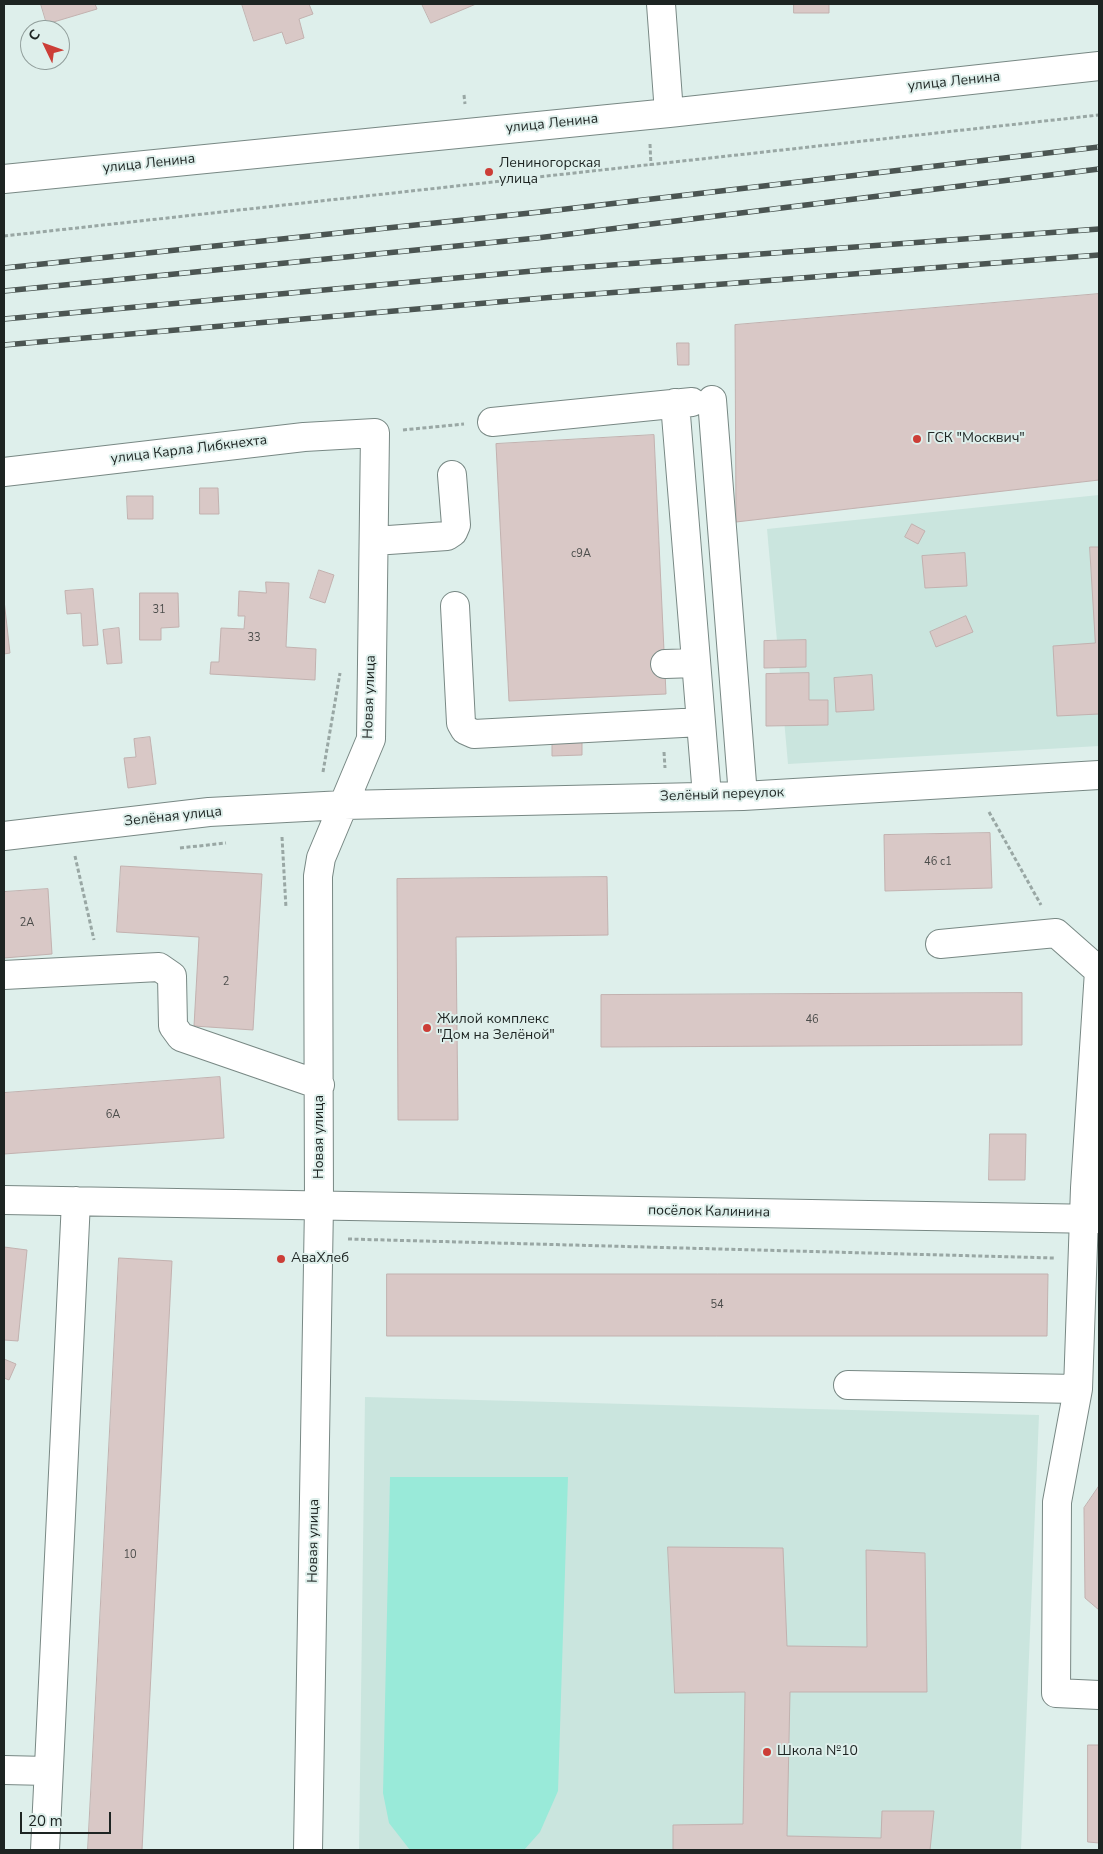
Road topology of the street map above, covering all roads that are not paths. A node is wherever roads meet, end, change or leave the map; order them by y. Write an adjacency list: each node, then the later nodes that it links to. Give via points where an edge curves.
1 (660, 4): 3 (street)
2 (1099, 66): 3 (street, улица Ленина)
3 (669, 113): 4 (street, улица Ленина)
4 (4, 179)
5 (675, 404): 6 (street); 12 (street); 17 (street, via 718,399)
6 (492, 422)
7 (375, 433): 8 (street, улица Карла Либкнехта, via 304,437); 10 (street, Новая улица)
8 (4, 472)
9 (452, 475): 10 (street, via 456,525 453,532 446,536)
10 (374, 541): 18 (street, Новая улица, via 371,739)
11 (455, 606): 14 (street, via 460,723 465,730 474,734)
12 (696, 663): 13 (street); 14 (street)
13 (665, 664)
14 (701, 722): 16 (street)
15 (1099, 775): 17 (street, Зелёный переулок)
16 (707, 796): 17 (street, Зелёный переулок); 18 (street, Зелёный переулок)
17 (743, 796)
18 (344, 805): 19 (street, Зелёная улица, via 208,812); 22 (street, Новая улица, via 320,858 318,876)
19 (4, 836)
20 (940, 944): 26 (street, via 1056,933 1099,971 1085,1188)
21 (4, 975): 22 (street, via 158,967 172,976 173,1026 181,1037)
22 (320, 1085): 25 (street, Новая улица)
23 (4, 1200): 24 (street, посёлок Калинина)
24 (76, 1201): 25 (street, посёлок Калинина); 31 (street)
25 (319, 1205): 26 (street, посёлок Калинина); 33 (street, Новая улица)
26 (1092, 1219): 27 (street, via 1083,1259 1079,1362)
27 (1089, 1384): 28 (street); 29 (street, via 1056,1502 1056,1693)
28 (848, 1385)
29 (1099, 1695)
30 (4, 1770): 31 (street)
31 (48, 1771): 32 (street)
32 (45, 1850)
33 (308, 1850)

